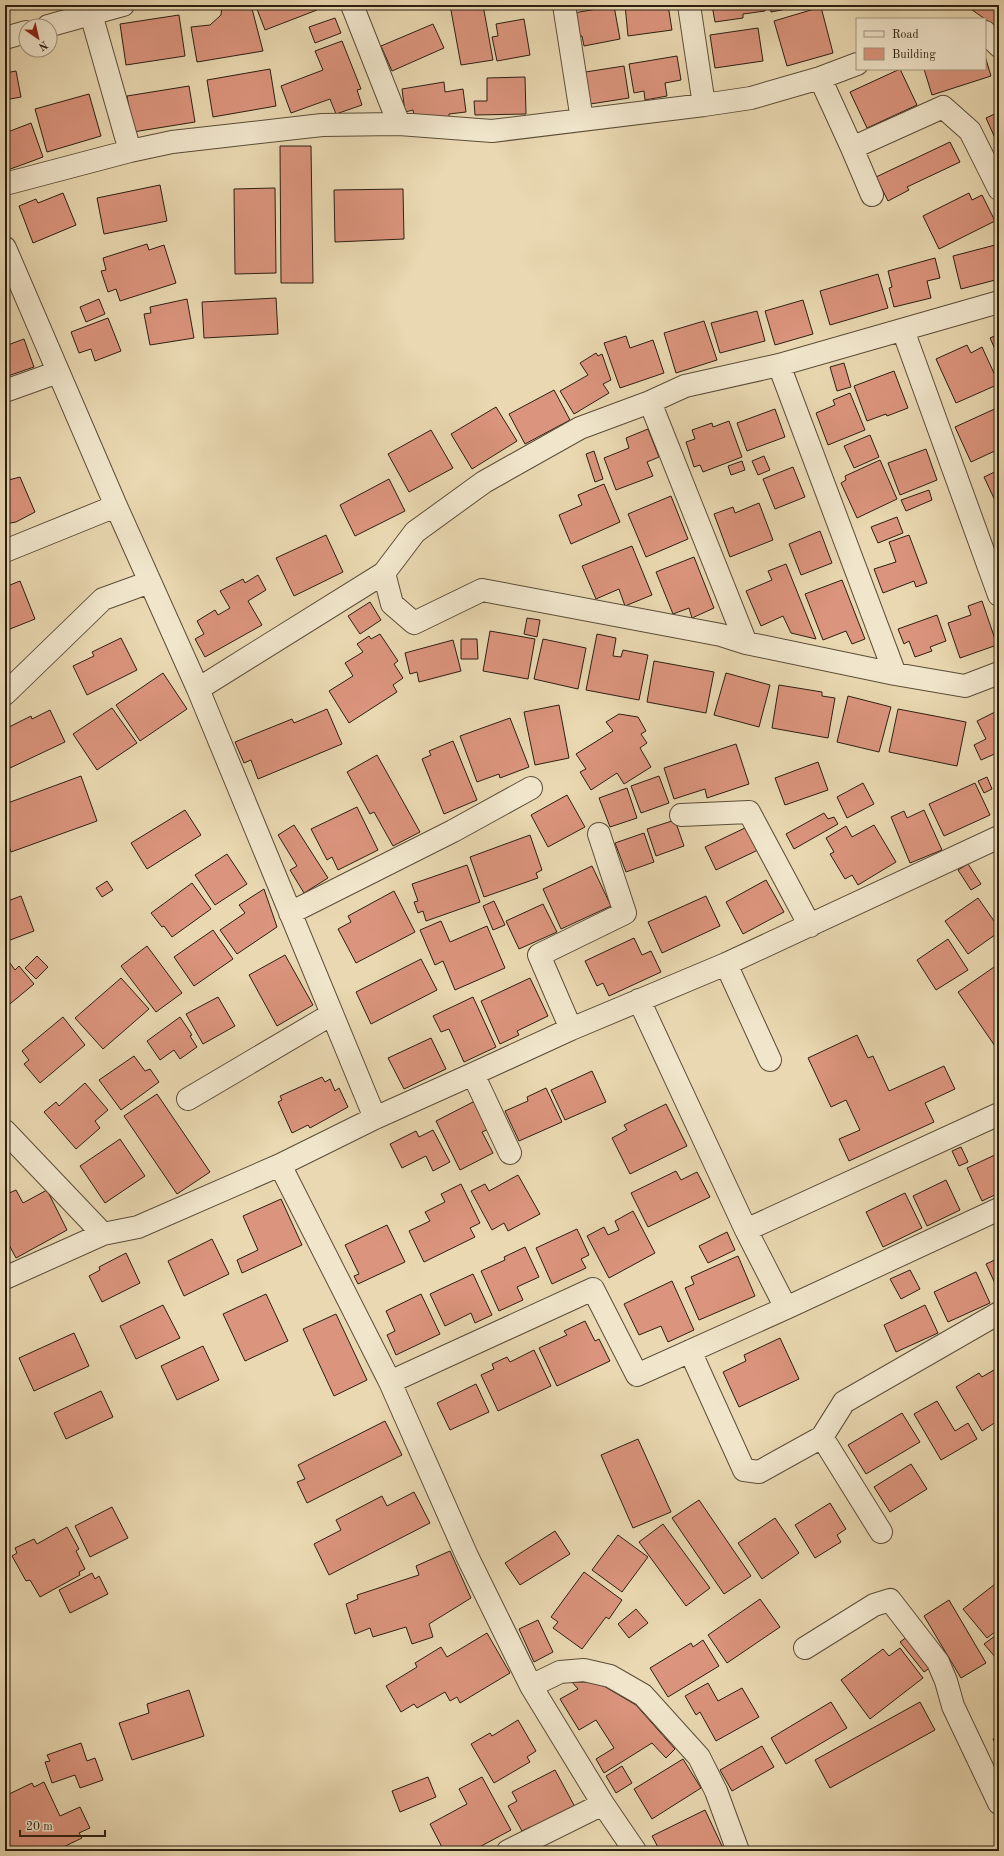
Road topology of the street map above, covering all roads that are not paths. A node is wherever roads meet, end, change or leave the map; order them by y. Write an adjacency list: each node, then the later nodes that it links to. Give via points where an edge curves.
1 (123, 5): 5 (street)
2 (352, 5): 15 (street)
3 (564, 5): 14 (street)
4 (689, 5): 13 (street)
5 (91, 14): 6 (street); 17 (street)
6 (58, 23)
7 (986, 33): 10 (street)
8 (18, 34): 9 (street)
9 (5, 38)
10 (999, 46)
11 (856, 64): 12 (street)
12 (820, 78): 13 (street, via 751,98); 16 (street)
13 (704, 106): 14 (street)
14 (582, 120): 15 (street, via 492,131)
15 (399, 124): 17 (street, via 322,125 172,142)
16 (852, 148): 19 (street, via 942,107 970,131); 20 (street)
17 (130, 151): 18 (street)
18 (5, 184)
19 (999, 189)
20 (872, 195)
21 (7, 259): 25 (street)
22 (999, 302): 23 (street)
23 (903, 330): 24 (street); 32 (street)
24 (779, 365): 27 (street, via 685,386); 35 (street)
25 (58, 372): 26 (street); 28 (street)
26 (5, 390)
27 (650, 402): 30 (street, via 580,428 484,482 415,532); 33 (street)
28 (116, 506): 29 (street); 31 (street)
29 (5, 551)
30 (384, 573): 33 (street, via 392,604 414,623 482,590 722,635); 36 (street)
31 (150, 582): 36 (street); 37 (street, via 103,599)
32 (999, 595)
33 (746, 643): 35 (street)
34 (999, 673): 35 (street, via 965,686)
35 (895, 674)
36 (198, 689): 42 (street)
37 (5, 694)
38 (531, 788): 42 (street, via 453,831)
39 (681, 815): 43 (street, via 749,812)
40 (599, 834): 47 (street, via 625,913 539,955)
41 (999, 837): 43 (street)
42 (290, 913): 46 (street)
43 (810, 926): 44 (street)
44 (726, 964): 45 (street); 48 (street)
45 (639, 1000): 47 (street); 57 (street)
46 (332, 1014): 50 (street); 52 (street)
47 (571, 1029): 49 (street)
48 (770, 1060)
49 (473, 1074): 52 (street); 54 (street)
50 (188, 1099)
51 (999, 1114): 57 (street)
52 (375, 1118): 55 (street)
53 (5, 1131): 58 (street)
54 (510, 1153)
55 (280, 1165): 58 (street, via 138,1227); 63 (street)
56 (999, 1209): 60 (street)
57 (746, 1230): 60 (street)
58 (104, 1234): 59 (street)
59 (5, 1278)
60 (786, 1308): 62 (street)
61 (999, 1313): 64 (street, via 844,1402)
62 (690, 1351): 63 (street, via 636,1375 594,1289); 64 (street, via 744,1470 760,1472)
63 (390, 1382): 67 (street, via 467,1556)
64 (822, 1437): 65 (street)
65 (881, 1532)
66 (805, 1648): 68 (street, via 874,1605 890,1600 938,1662 953,1706)
67 (531, 1686): 69 (street); 72 (street, via 560,1672 584,1670 610,1676 643,1695 699,1757 716,1791)
68 (999, 1803)
69 (603, 1804): 70 (street); 71 (street)
70 (508, 1851)
71 (635, 1851)
72 (738, 1851)

